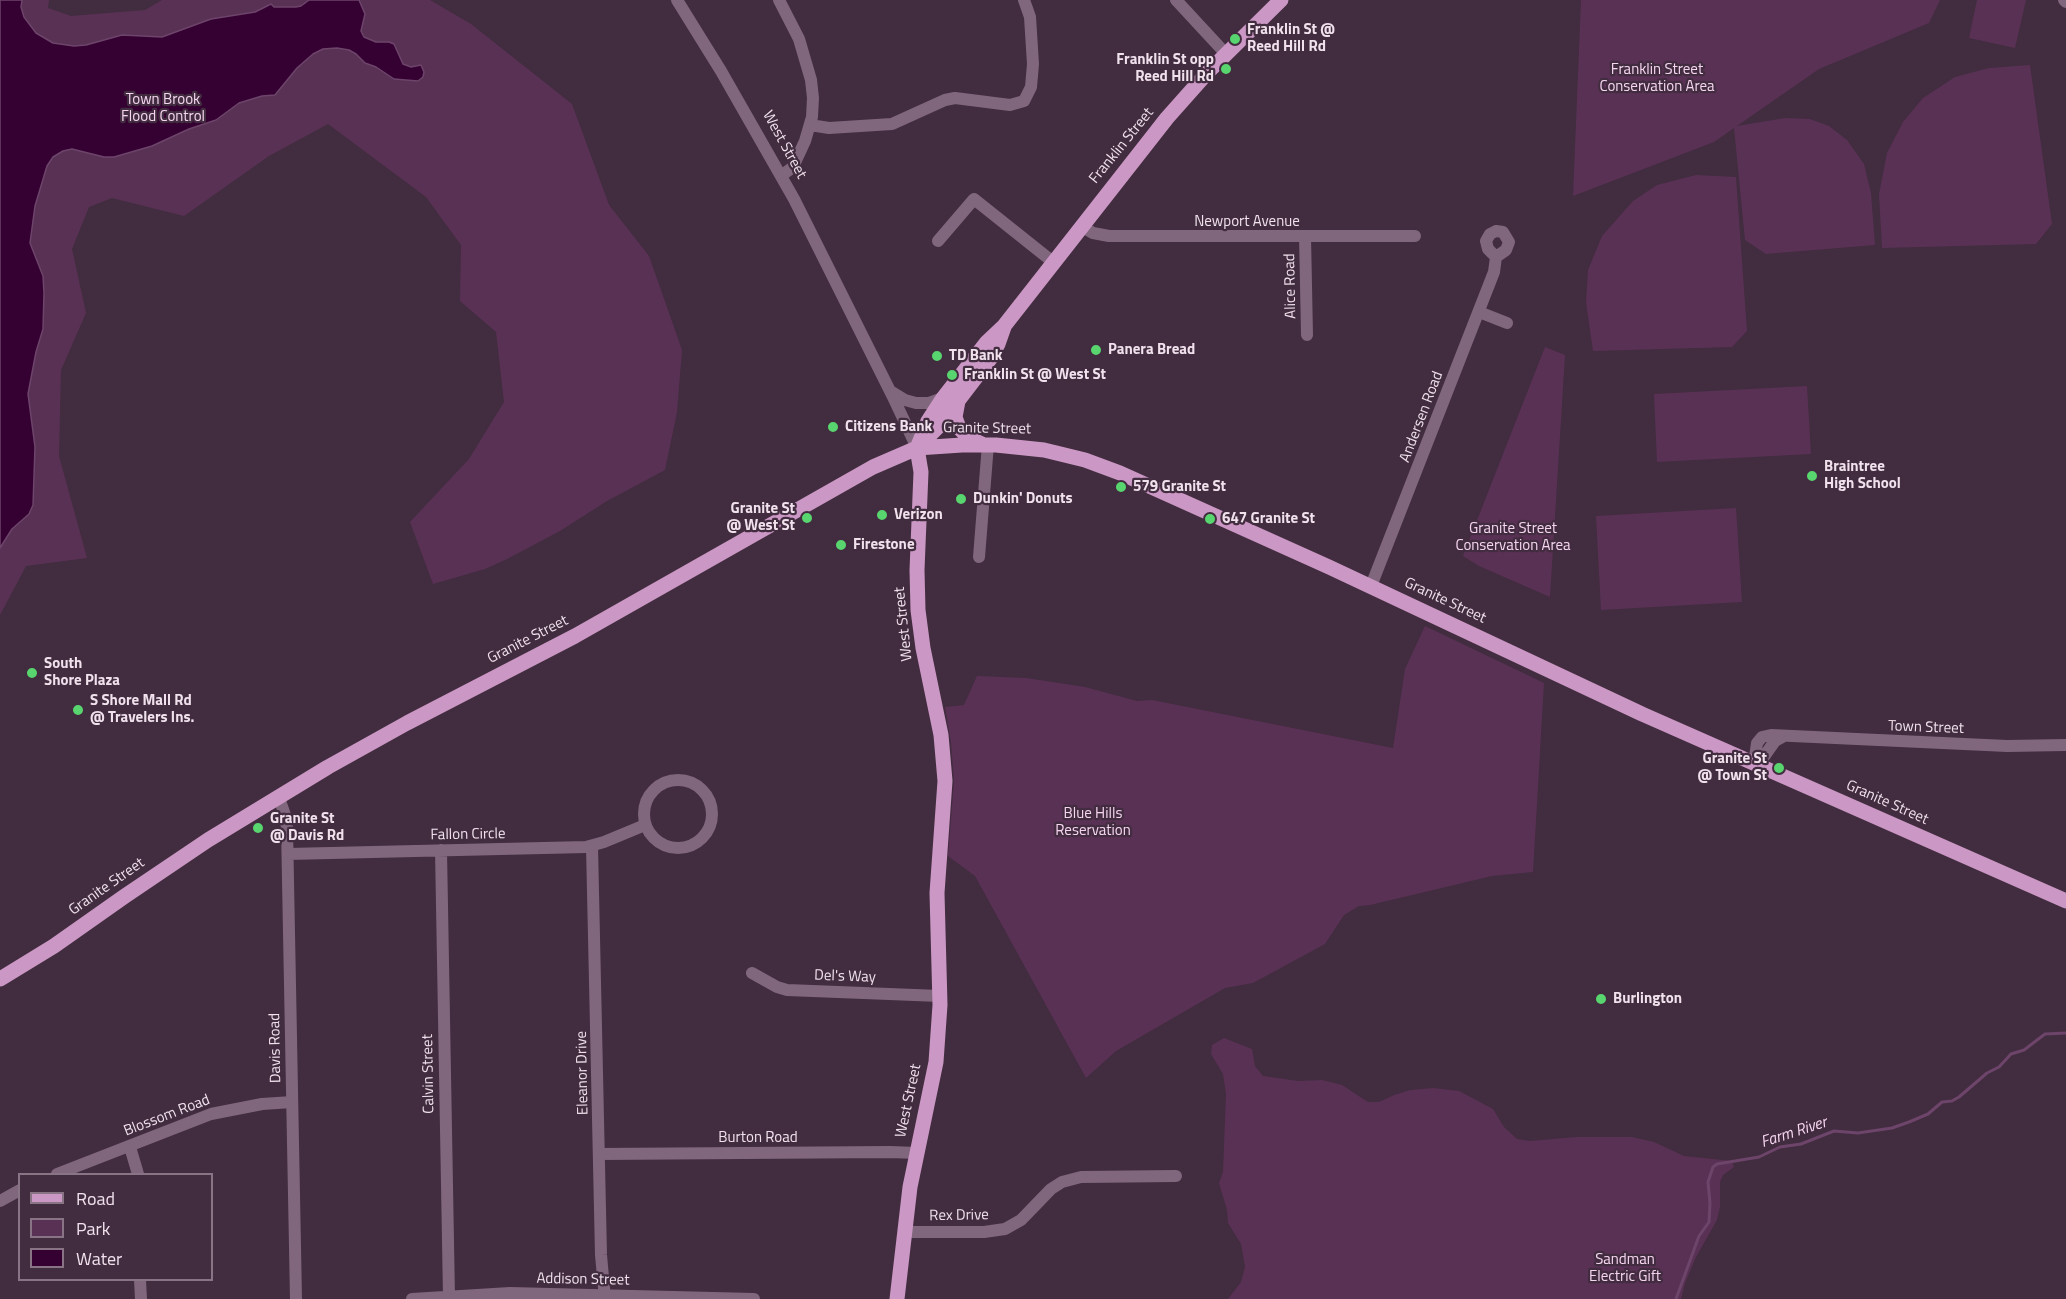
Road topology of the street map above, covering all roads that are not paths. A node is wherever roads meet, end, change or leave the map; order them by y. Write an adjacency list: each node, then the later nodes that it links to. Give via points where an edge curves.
1 (677, 0): 8 (street, West Street)
2 (779, 0): 7 (street, via 809,71 813,98)
3 (1024, 0): 7 (street, via 1033,64 1031,87 1024,101 1011,105 955,98 892,124 829,128)
4 (1176, 0): 6 (street)
5 (1281, 0): 6 (main road, Franklin Street)
6 (1226, 54): 9 (main road, Franklin Street, via 1171,114)
7 (810, 125): 8 (street, via 795,163)
8 (781, 176): 18 (street, West Street)
9 (1081, 226): 10 (street, Newport Avenue, via 1109,236); 14 (main road, Franklin Street)
10 (1305, 236): 11 (street, Newport Avenue); 17 (street, Alice Road)
11 (1415, 236)
12 (938, 241): 14 (street, via 974,199)
13 (1496, 257): 15 (street, Andersen Road)
14 (1053, 262): 19 (main road, Franklin Street, via 1004,326 995,351)
15 (1479, 312): 16 (street); 23 (street, Andersen Road)
16 (1508, 323)
17 (1307, 335)
18 (889, 389): 19 (street, via 916,404); 21 (street, West Street)
19 (951, 399): 20 (main road, via 959,428 969,438); 21 (main road, Franklin Street, via 938,427)
20 (985, 444): 21 (main road, Granite Street); 22 (street); 23 (main road, Granite Street, via 1044,450 1097,464)
21 (917, 448): 26 (main road, Granite Street, via 864,472 575,636 407,723); 36 (main road, West Street, via 921,469 918,610 941,735 945,782 938,893)
22 (979, 557)
23 (1371, 586): 25 (main road, Granite Street)
24 (2066, 745): 25 (street, Town Street, via 1986,746 1767,736 1759,740)
25 (1754, 764): 31 (main road, Granite Street)
26 (279, 798): 30 (street, Davis Road, via 287,822); 32 (main road, Granite Street, via 156,874)
27 (645, 825): 27 (street, via 652,838 664,846 688,847 706,833 710,805 704,792 693,784 670,781 657,787 648,798); 28 (street, Fallon Circle)
28 (592, 846): 29 (street, Fallon Circle); 40 (street, Eleanor Drive)
29 (441, 850): 30 (street, Fallon Circle); 48 (street, Calvin Street)
30 (288, 854): 37 (street, Davis Road)
31 (2066, 901)
32 (54, 946): 34 (main road, Granite Street); 35 (main road, Granite Street)
33 (752, 974): 36 (street, Del's Way, via 788,990)
34 (0, 979)
35 (0, 992)
36 (940, 996): 39 (main road, West Street, via 936,1062)
37 (291, 1102): 38 (street, Blossom Road, via 218,1112); 51 (street, Davis Road)
38 (130, 1146): 41 (street, Blossom Road); 42 (street)
39 (917, 1153): 40 (street, Burton Road); 46 (main road, West Street)
40 (599, 1154): 49 (street, Eleanor Drive)
41 (60, 1173)
42 (138, 1173)
43 (1176, 1176): 46 (street, Rex Drive, via 1080,1177 1050,1189 1021,1220 1005,1229)
44 (18, 1191): 45 (street)
45 (0, 1201)
46 (905, 1232): 54 (main road, West Street)
47 (140, 1281): 50 (street)
48 (449, 1297): 49 (street, Addison Street, via 510,1293); 52 (street, Addison Street)
49 (605, 1297): 53 (street, Addison Street)
50 (141, 1299)
51 (296, 1299)
52 (412, 1299)
53 (754, 1299)
54 (897, 1299)

